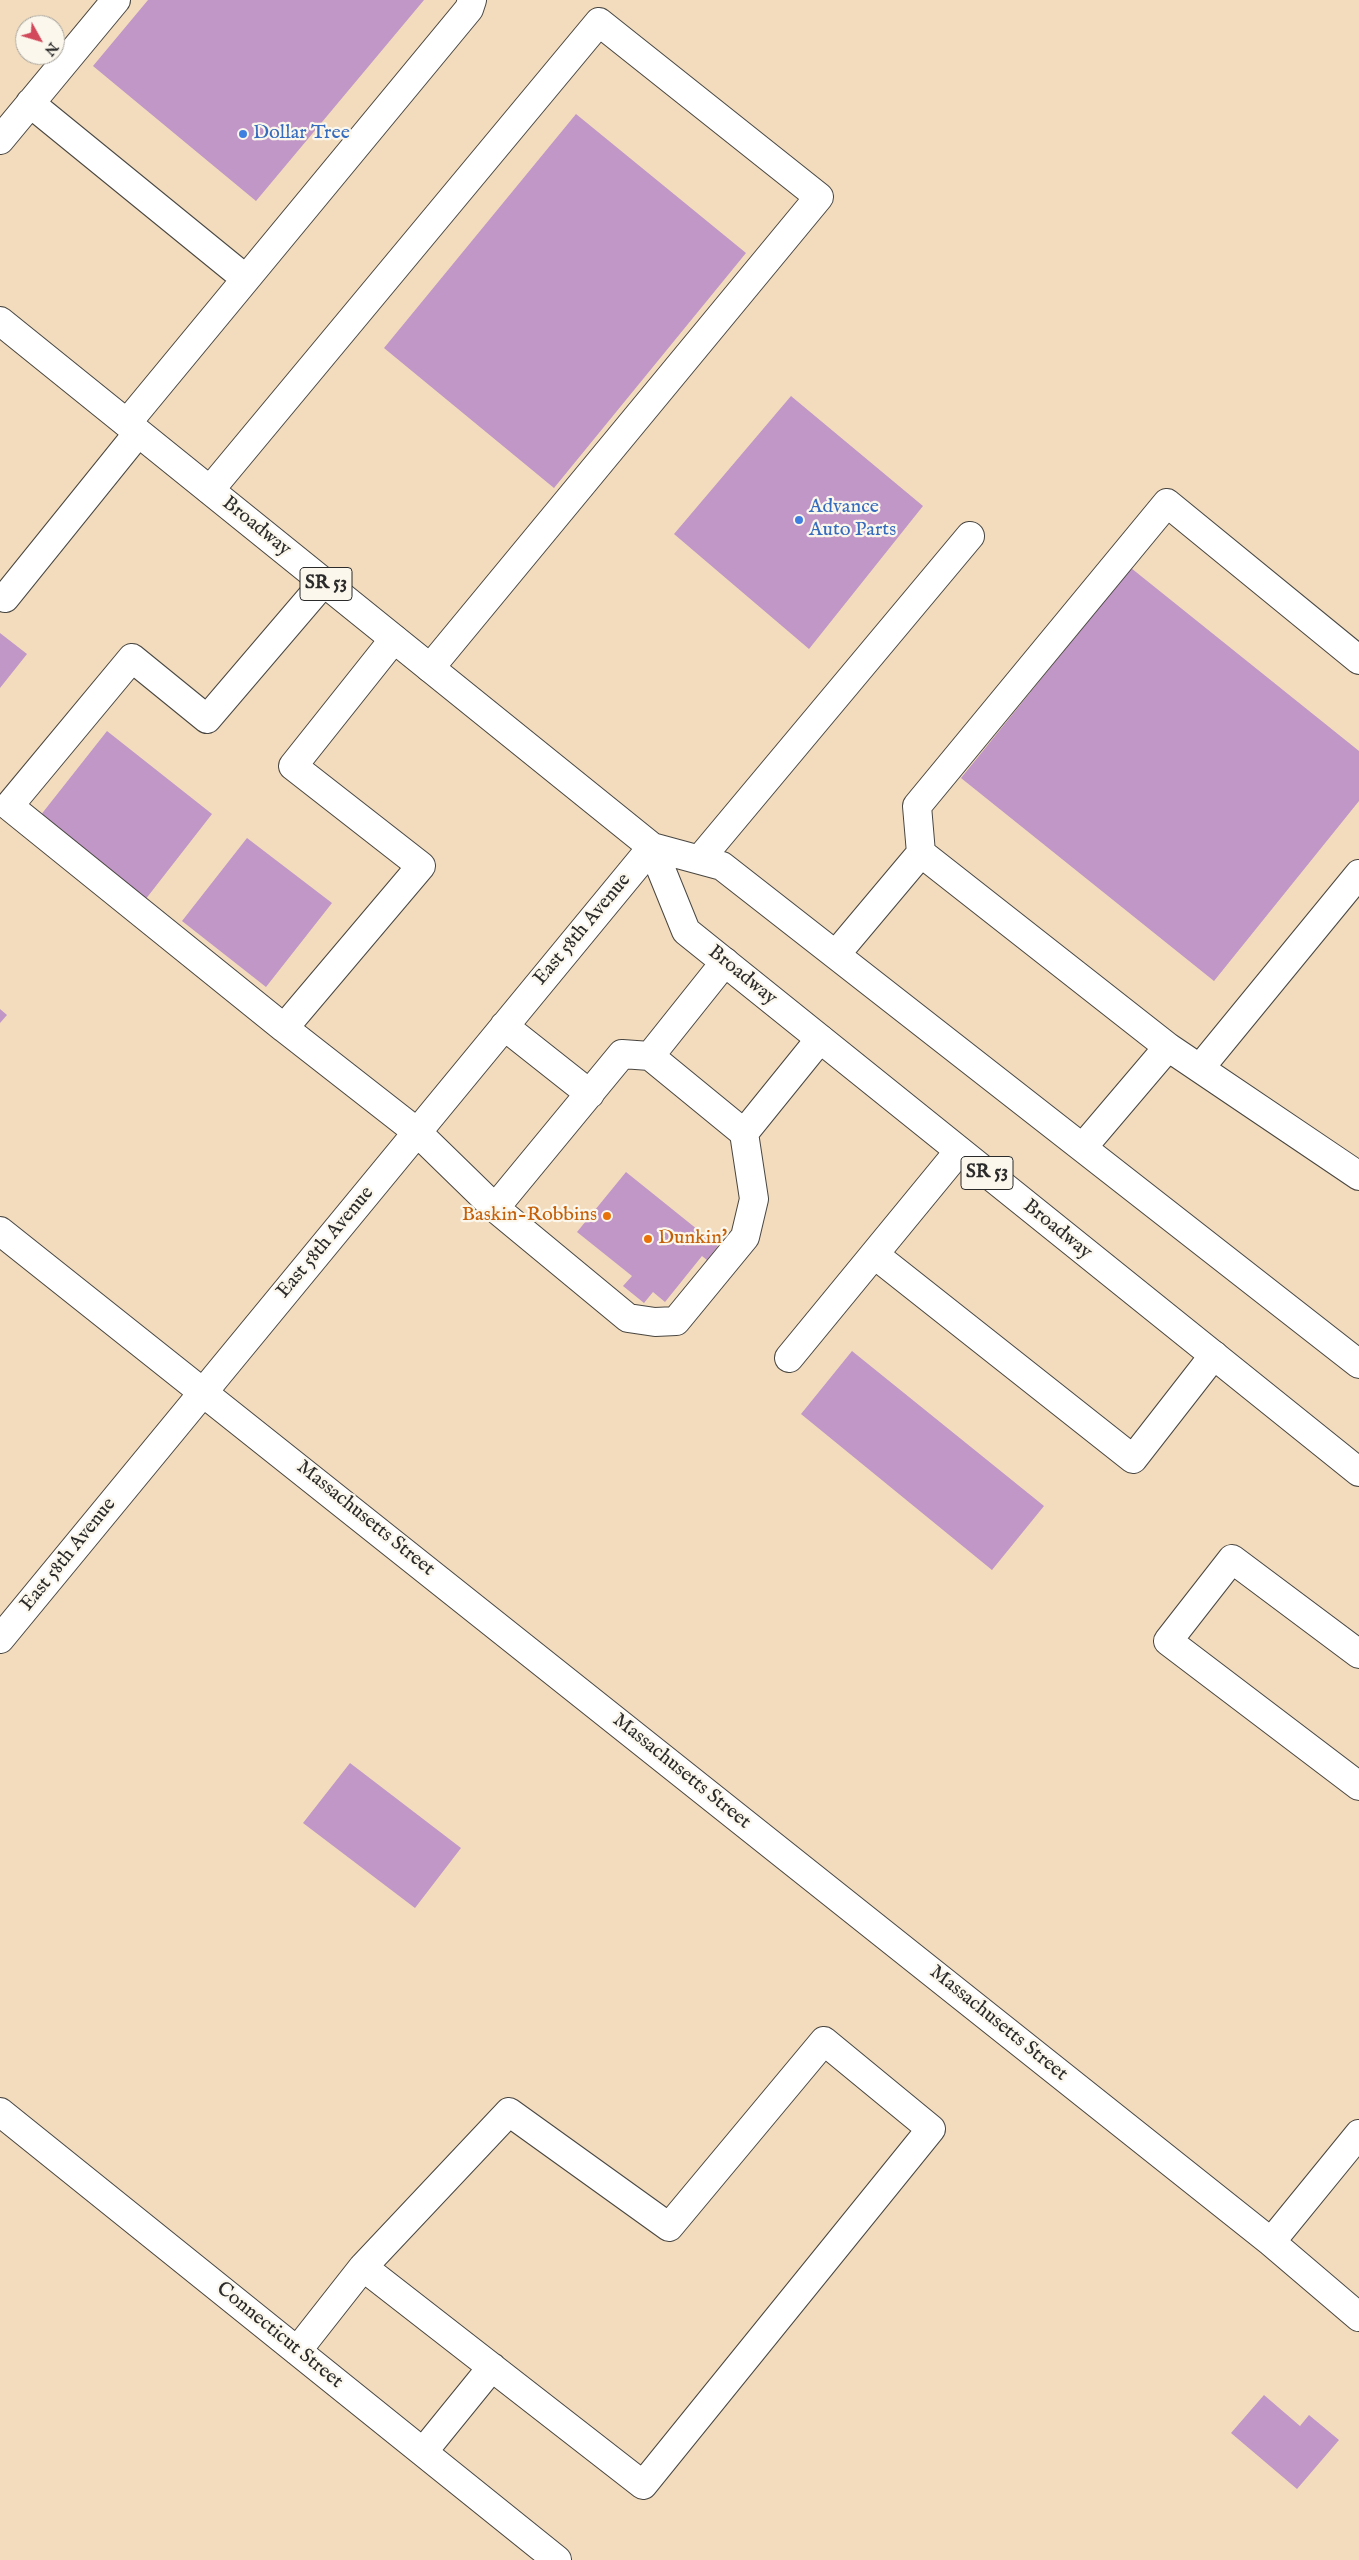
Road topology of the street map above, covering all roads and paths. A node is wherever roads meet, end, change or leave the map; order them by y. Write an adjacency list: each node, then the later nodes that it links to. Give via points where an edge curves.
1 (116, 0): 3 (street)
2 (472, 0): 5 (street, via 469,9)
3 (30, 103): 4 (street); 5 (street)
4 (0, 140)
5 (246, 279): 7 (street)
6 (0, 321): 7 (street, Broadway / SR 53)
7 (132, 428): 8 (street, Broadway / SR 53); 11 (street)
8 (210, 490): 10 (street, Broadway / SR 53); 14 (street, via 599,22 819,197)
9 (970, 536): 17 (street)
10 (324, 582): 12 (street, Broadway / SR 53); 22 (street, via 207,719 132,658 9,806)
11 (5, 598)
12 (394, 639): 14 (street, Broadway / SR 53); 22 (street, via 293,766 420,866)
13 (1359, 660): 16 (street, via 1167,504 917,806)
14 (430, 668): 15 (street, Broadway / SR 53)
15 (652, 847): 17 (street, Broadway / SR 53); 20 (street, Broadway / SR 53, via 686,931); 21 (street, East 58th Avenue)
16 (921, 853): 19 (street); 24 (street)
17 (700, 859): 19 (street, Broadway / SR 53, via 722,866)
18 (1359, 874): 26 (street)
19 (837, 953): 30 (street, Broadway / SR 53)
20 (725, 962): 23 (street, Broadway / SR 53); 25 (street)
21 (504, 1026): 27 (street); 28 (street, East 58th Avenue)
22 (284, 1028): 28 (street)
23 (820, 1039): 29 (street); 31 (street, Broadway / SR 53)
24 (1168, 1047): 26 (street); 30 (street)
25 (650, 1056): 27 (street, via 622,1054); 29 (street)
26 (1200, 1068): 32 (street)
27 (590, 1094): 33 (street)
28 (417, 1132): 33 (street); 39 (street, East 58th Avenue)
29 (744, 1133): 33 (street, via 754,1199 745,1237 676,1321 628,1318)
30 (1083, 1147): 38 (street, Broadway / SR 53)
31 (960, 1151): 35 (street); 36 (street, Broadway / SR 53)
32 (1356, 1168)
33 (495, 1208)
34 (0, 1231): 39 (street, Massachusetts Street)
35 (875, 1255): 36 (street, via 1133,1459); 37 (street)
36 (1214, 1355): 40 (street, Broadway / SR 53)
37 (789, 1358)
38 (1359, 1364)
39 (204, 1391): 41 (street, East 58th Avenue); 46 (street, Massachusetts Street)
40 (1359, 1472)
41 (0, 1639)
42 (1359, 1654): 43 (street, via 1232,1559 1168,1641)
43 (1359, 1786)
44 (0, 2112): 49 (street, Connecticut Street)
45 (1359, 2134): 46 (street)
46 (1271, 2242): 48 (street, Massachusetts Street)
47 (363, 2267): 49 (street); 50 (street); 50 (street, via 509,2112 669,2227 824,2041 931,2129 643,2486)
48 (1359, 2317)
49 (297, 2351): 51 (street, Connecticut Street)
50 (492, 2367): 51 (street)
51 (423, 2452): 52 (street, Connecticut Street)
52 (557, 2560)

